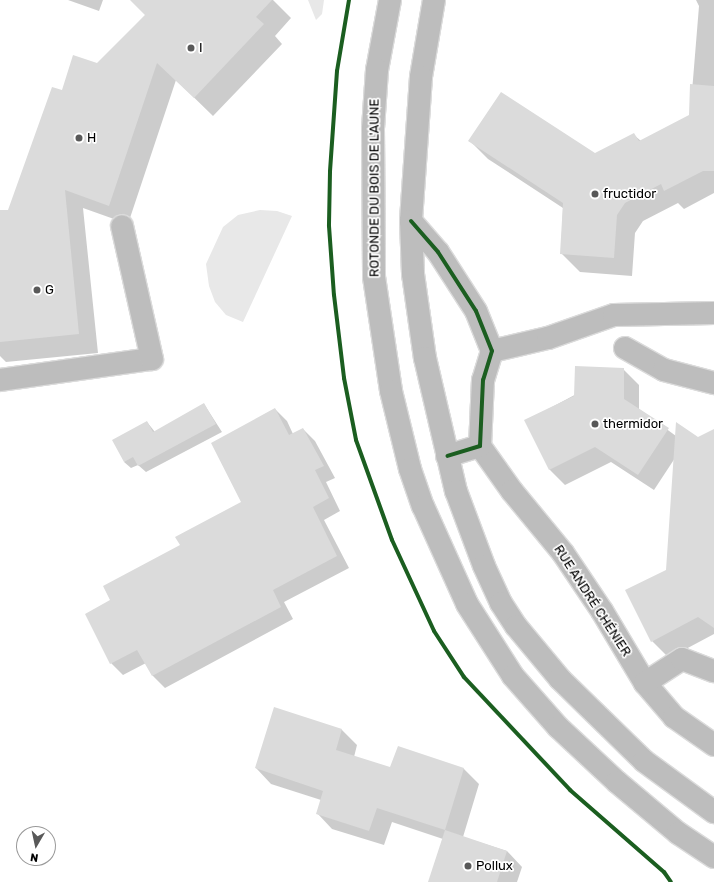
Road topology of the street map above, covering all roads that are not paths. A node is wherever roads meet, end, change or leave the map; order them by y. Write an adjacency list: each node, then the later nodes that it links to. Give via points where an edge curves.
1 (390, 0): 16 (main road, ROTONDE DU BOIS DE L'AUNE, via 377,70 373,129 374,277 391,391 410,469 423,506 467,604 513,676 558,727 617,782 678,833)
2 (434, 0): 3 (main road, via 421,77)
3 (412, 221): 7 (main road, via 438,252 476,311); 11 (main road, via 413,274 420,322)
4 (122, 226): 8 (main road, via 152,359)
5 (714, 313): 7 (main road, via 614,315 548,338)
6 (625, 348): 9 (main road, via 664,370)
7 (492, 351): 10 (main road, via 483,380)
8 (0, 380)
9 (714, 383)
10 (480, 446): 11 (main road); 13 (main road, RUE ANDRÉ CHÉNIER, via 512,491 563,553 602,611)
11 (447, 456): 15 (main road, via 456,490 484,566 501,603 516,626 560,679 632,750 669,781)
12 (714, 671): 13 (main road, via 682,659)
13 (644, 683): 14 (main road, RUE ANDRÉ CHÉNIER, via 674,718)
14 (714, 745)
15 (714, 812)
16 (714, 857)

